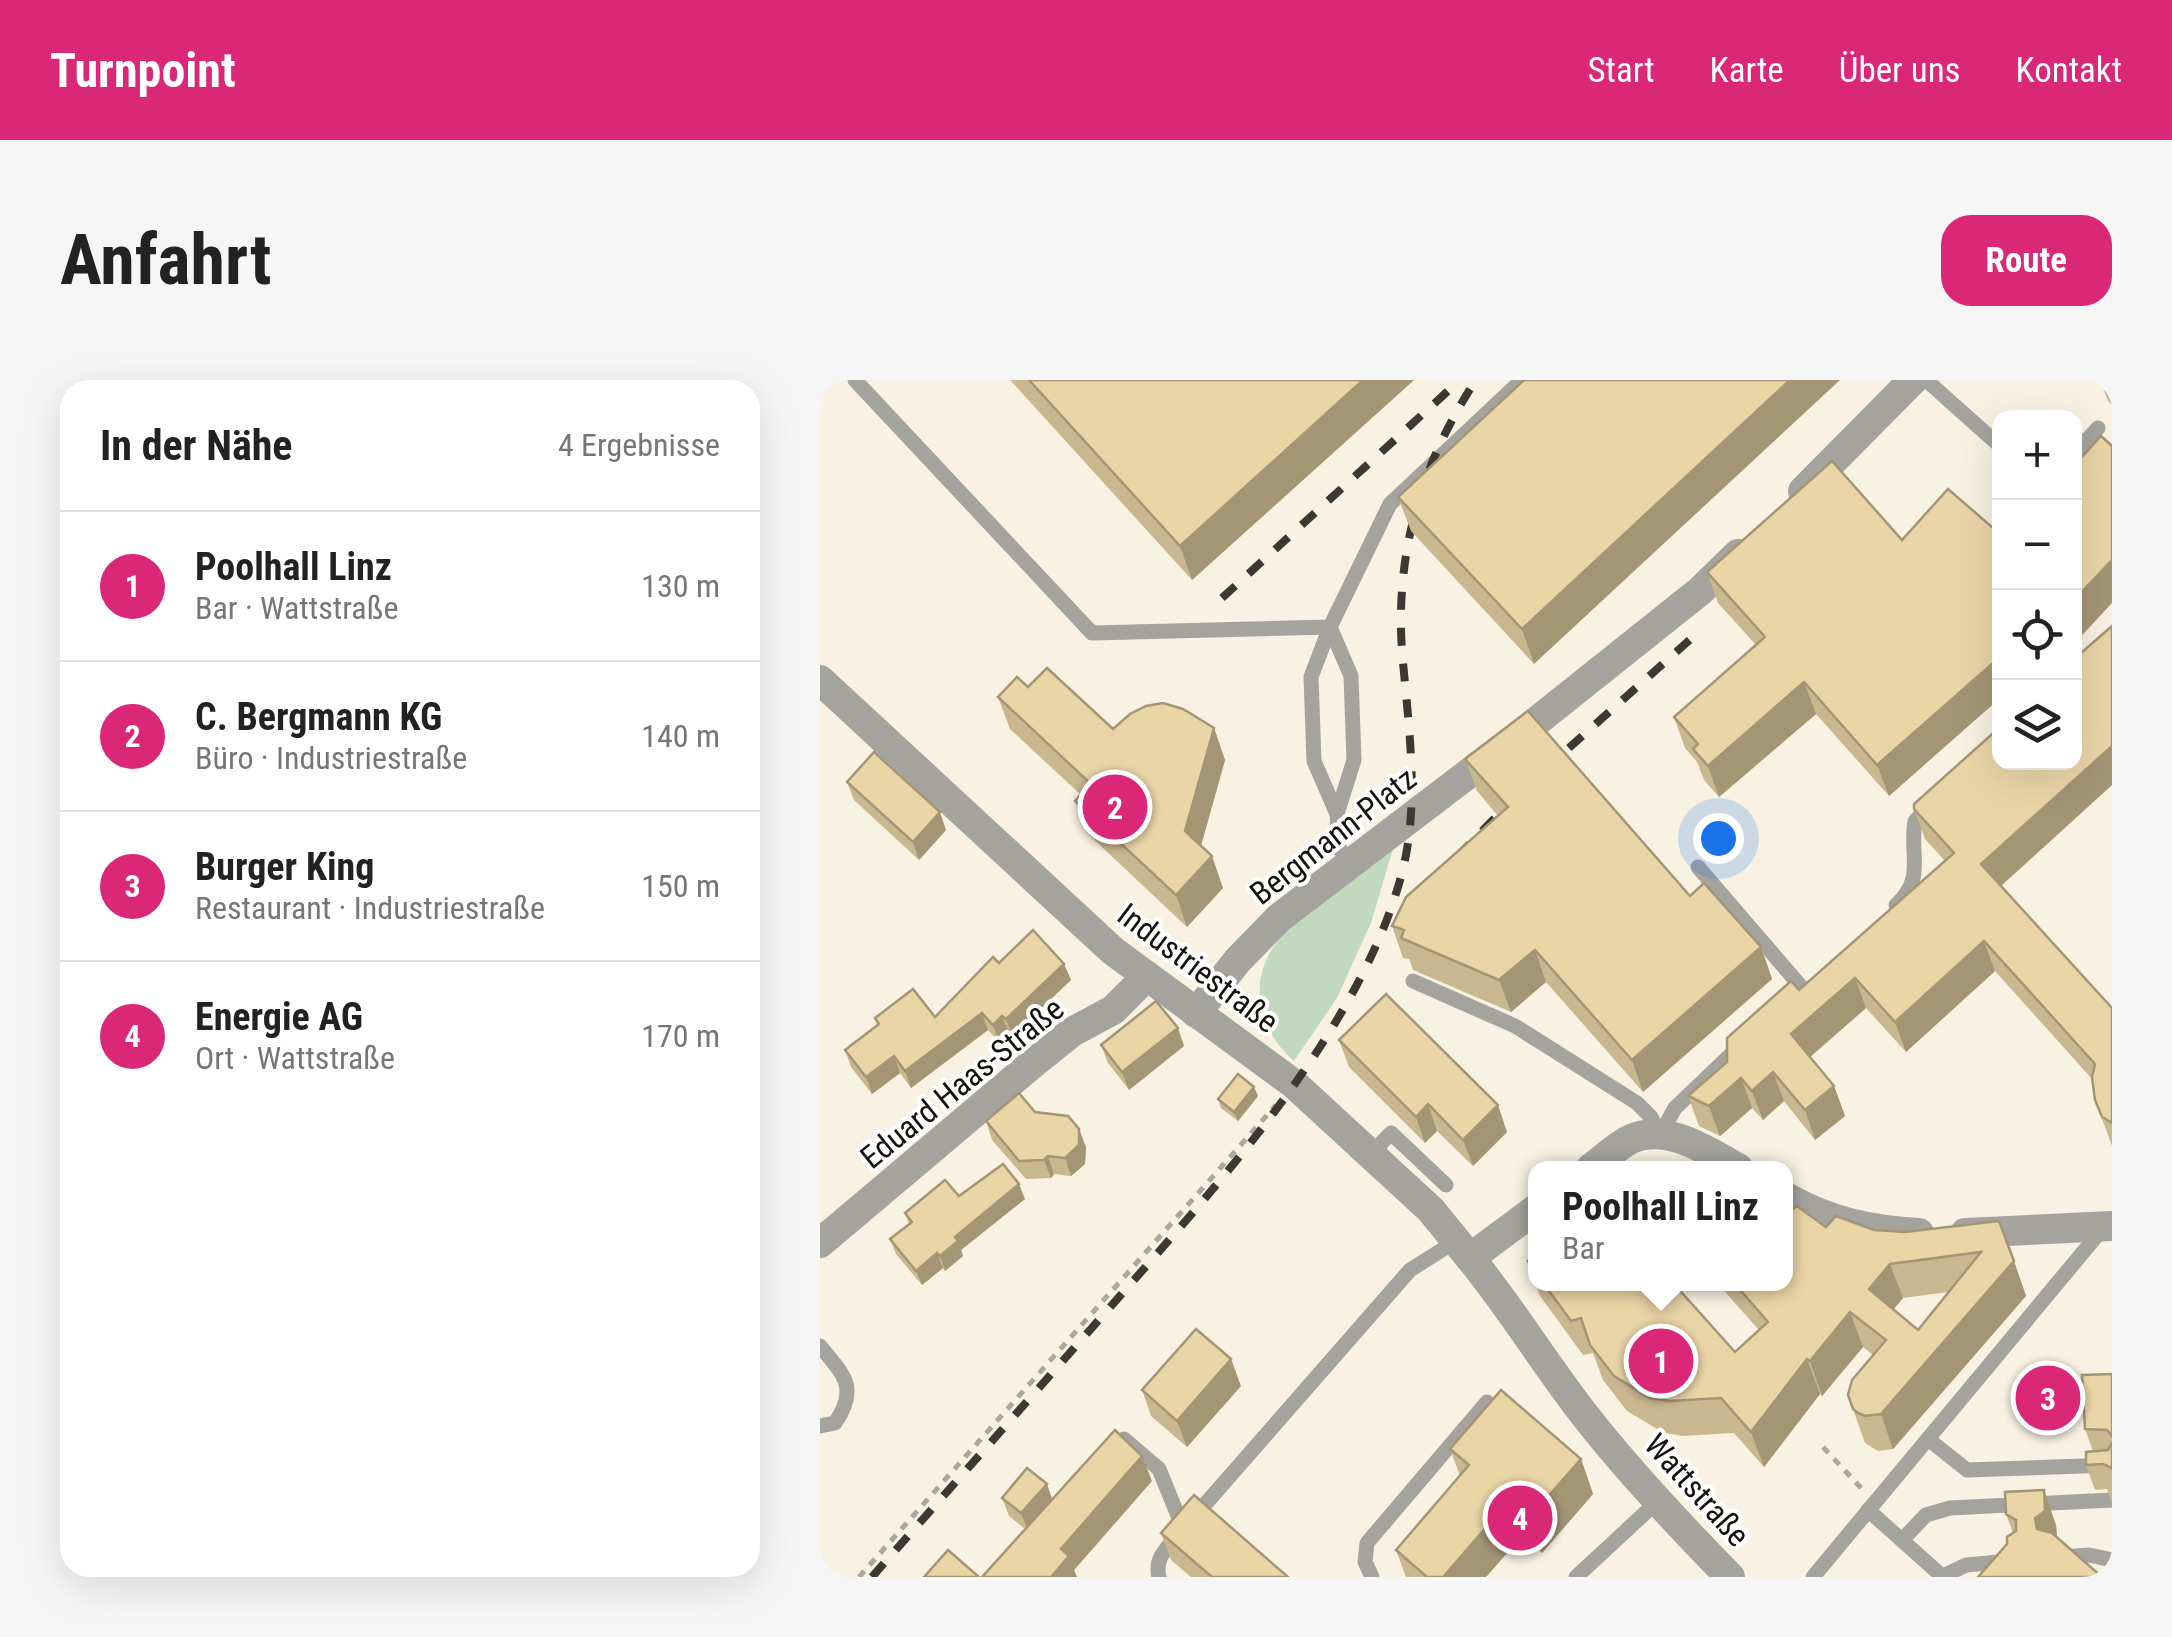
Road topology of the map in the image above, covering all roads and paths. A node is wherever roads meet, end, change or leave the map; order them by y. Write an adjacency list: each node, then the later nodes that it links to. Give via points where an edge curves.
1 (855, 380): 10 (lane, via 1092,633)
2 (1522, 380): 10 (lane, via 1390,504)
3 (1913, 380): 8 (street)
4 (1926, 380): 6 (lane)
5 (2098, 428): 7 (lane)
6 (1992, 439)
7 (2082, 445)
8 (1782, 512)
9 (1754, 538): 14 (street, Bergmann-Platz, via 1700,591)
10 (1330, 627): 13 (lane, via 1351,676 1352,700 1354,760); 13 (lane, via 1310,677 1314,761)
11 (820, 680): 17 (street, Industriestraße)
12 (1936, 800): 16 (lane, via 1914,821 1916,870 1909,894)
13 (1337, 814): 14 (lane, via 1339,848)
14 (1351, 864): 20 (street, Bergmann-Platz, via 1279,918)
15 (1698, 867): 18 (lane, via 1798,994)
16 (1882, 918)
17 (1147, 976): 20 (street, Industriestraße); 31 (street, Eduard Haas-Straße, via 1114,1010 1072,1032)
18 (1816, 977)
19 (1413, 981): 23 (lane, via 1514,1026 1637,1103)
20 (1196, 1013): 22 (street, Industriestraße)
21 (1754, 1034): 23 (lane, via 1676,1108)
22 (1294, 1084): 24 (street, Industriestraße); 50 (path)
23 (1660, 1135): 25 (street, via 1631,1140); 26 (street)
24 (1370, 1155): 27 (lane, via 1391,1133); 32 (street, Industriestraße)
25 (1601, 1161)
26 (1726, 1161)
27 (1446, 1185)
28 (1793, 1201): 30 (street, via 1846,1224 1887,1231)
29 (1528, 1213): 32 (street)
30 (2108, 1226): 36 (lane)
31 (820, 1243)
32 (1463, 1249): 41 (street, Wattstraße, via 1584,1415); 43 (lane, via 1410,1270)
33 (820, 1346): 35 (lane, via 846,1378 848,1404 835,1422)
34 (1487, 1402): 52 (lane, via 1367,1544)
35 (820, 1426)
36 (1928, 1438): 39 (lane, via 1967,1470); 42 (lane)
37 (1823, 1447): 42 (path)
38 (1112, 1453): 43 (lane, via 1124,1439 1159,1469)
39 (2112, 1465)
40 (2112, 1500): 44 (lane, via 1950,1508 1926,1515)
41 (1658, 1501): 53 (lane); 54 (street, Wattstraße)
42 (1872, 1506): 44 (lane); 55 (lane)
43 (1183, 1528): 51 (lane, via 1159,1556)
44 (1902, 1540): 49 (lane)
45 (2058, 1557): 47 (lane)
46 (2019, 1560): 48 (lane)
47 (2112, 1560)
48 (1988, 1563): 49 (lane); 56 (lane)
49 (1942, 1576)
50 (859, 1577)
51 (1158, 1577)
52 (1372, 1577)
53 (1576, 1577)
54 (1730, 1577)
55 (1812, 1577)
56 (2004, 1577)

